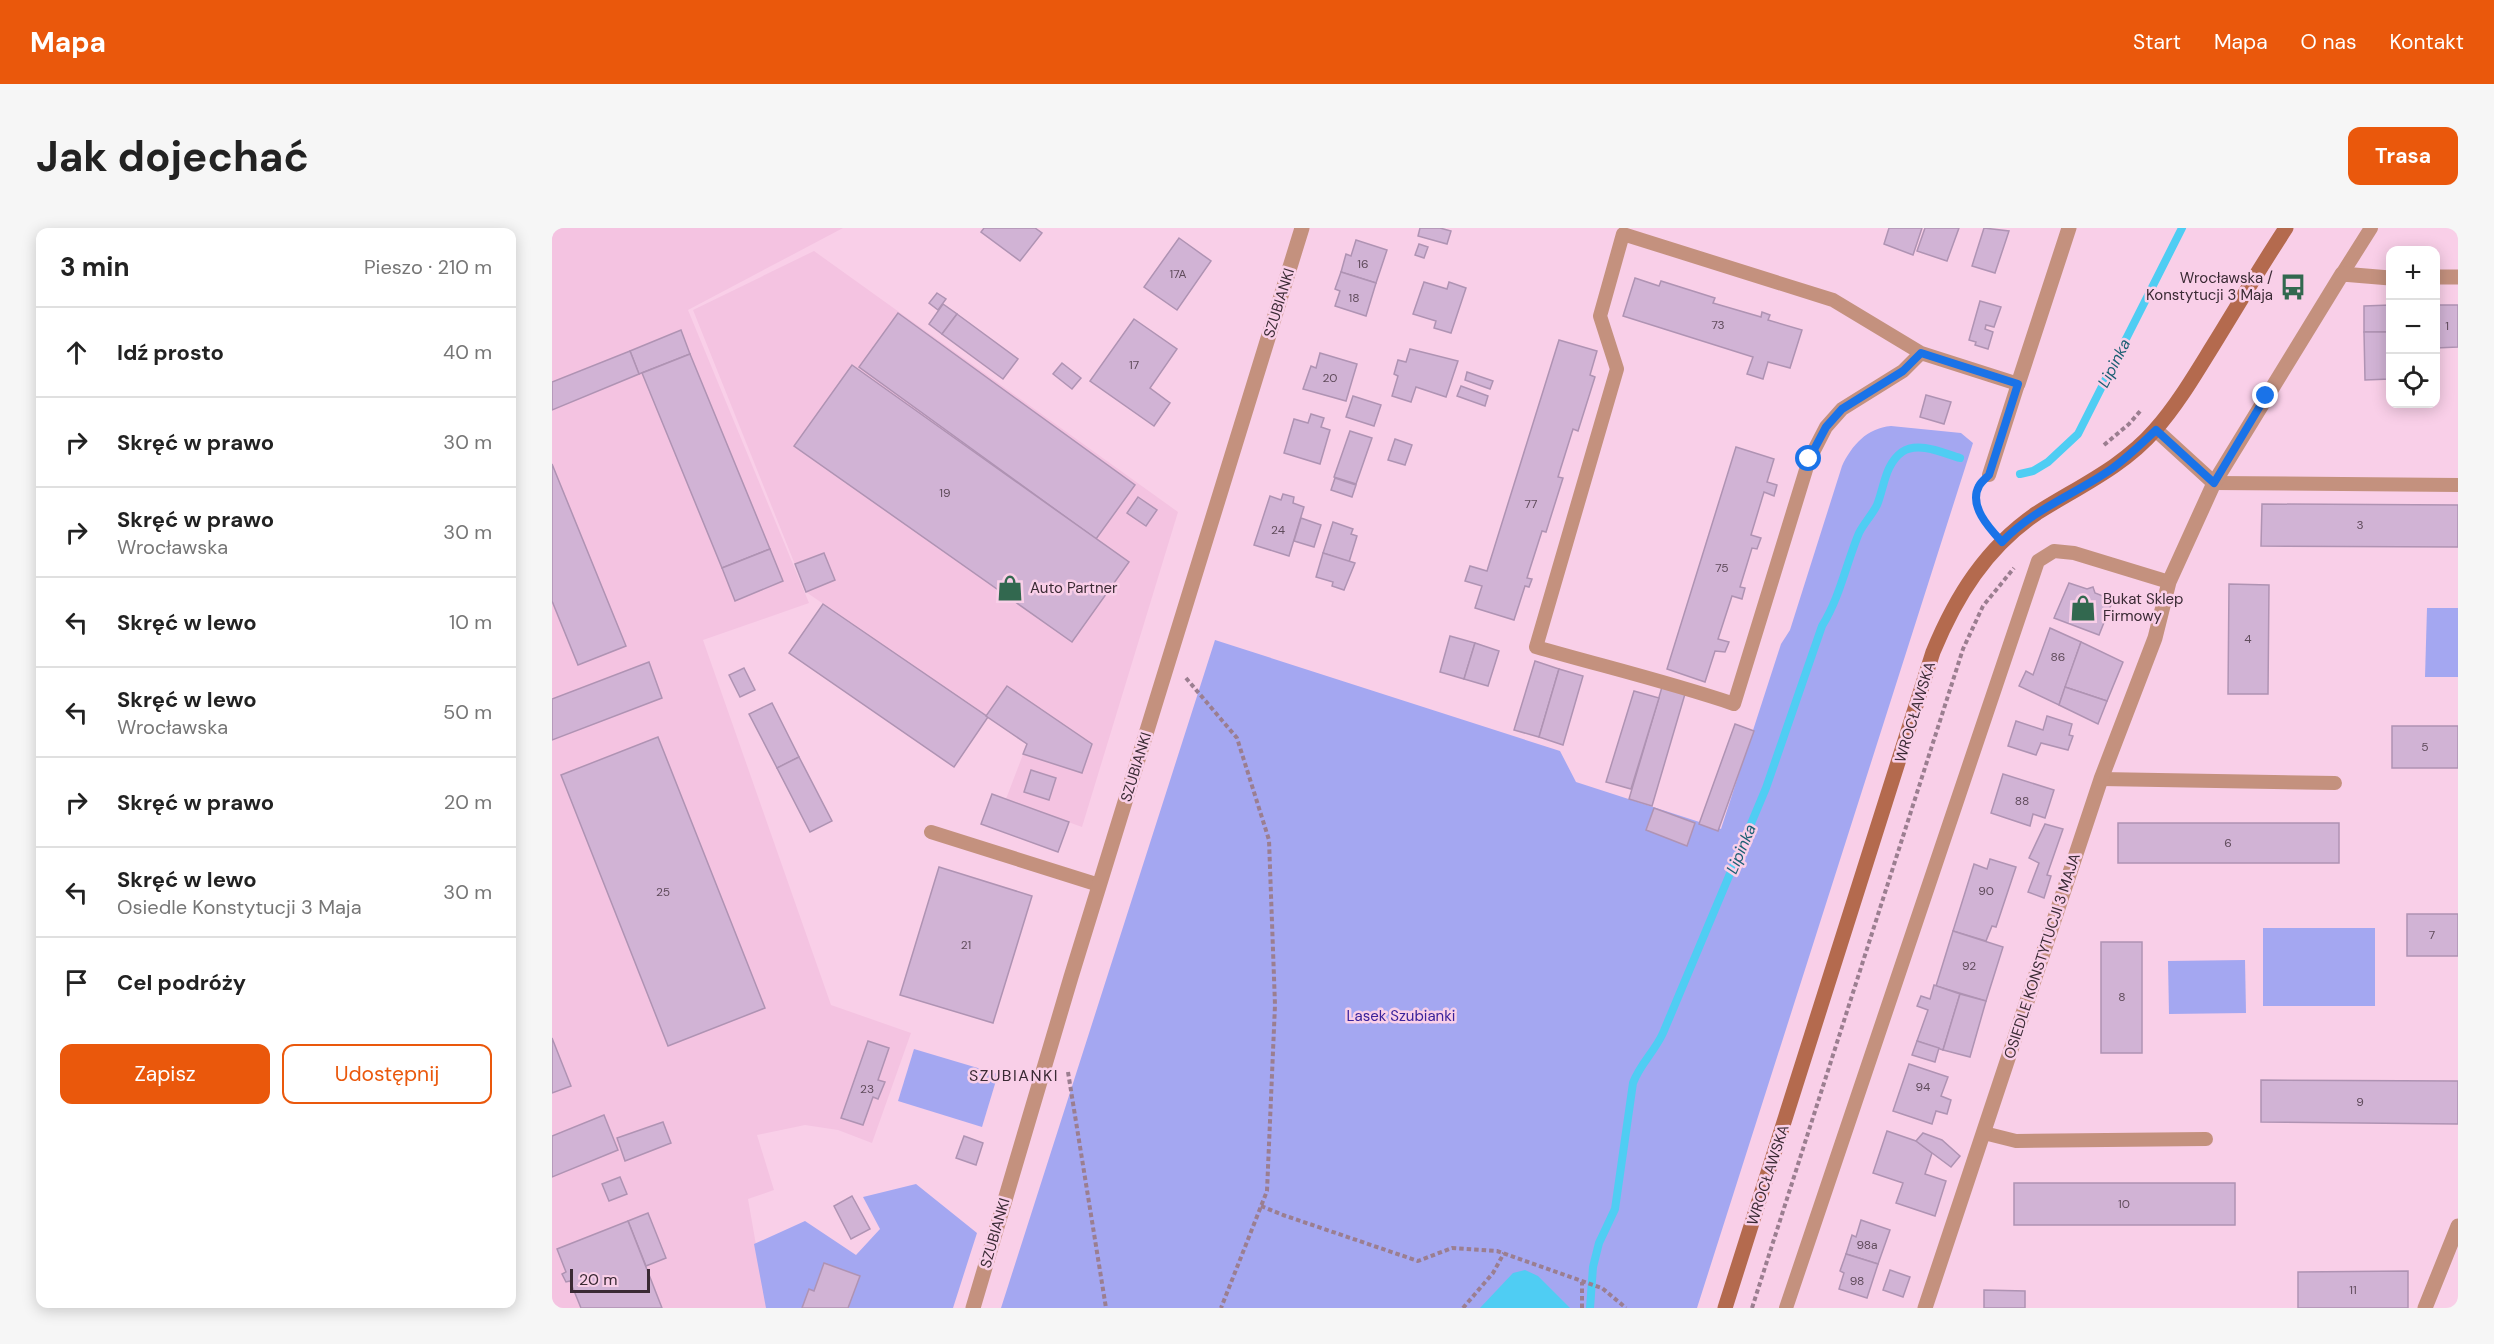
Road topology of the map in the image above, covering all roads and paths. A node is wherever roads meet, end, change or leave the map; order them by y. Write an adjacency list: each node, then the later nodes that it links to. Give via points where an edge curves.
1 (1302, 228): 21 (street, SZUBIANKI)
2 (2069, 228): 10 (street)
3 (2286, 228): 11 (street, WROCŁAWSKA)
4 (2371, 228): 5 (lane)
5 (2342, 274): 8 (street); 13 (street, OSIEDLE KONSTYTUCJI 3 MAJA)
6 (2440, 277): 7 (street)
7 (2458, 277)
8 (2386, 278)
9 (1921, 353): 9 (lane, via 1833,300 1623,234 1600,316 1617,369 1536,647 1734,704 1809,459 1826,427 1842,409 1903,371); 10 (lane)
10 (2018, 384): 12 (lane)
11 (2156, 430): 13 (street); 15 (street, WROCŁAWSKA, via 2110,470 2038,513)
12 (1989, 475): 15 (path, via 1979,485 1978,505 1982,518)
13 (2214, 483): 14 (lane); 16 (street, OSIEDLE KONSTYTUCJI 3 MAJA)
14 (2458, 484)
15 (2002, 542): 35 (street, WROCŁAWSKA, via 1963,589 1933,652)
16 (2169, 582): 18 (street, OSIEDLE KONSTYTUCJI 3 MAJA, via 2155,638); 36 (lane, via 2074,553 2054,552 2038,561)
17 (1185, 678): 25 (path, via 1237,738 1269,840 1275,1005 1267,1191)
18 (2101, 779): 19 (lane); 23 (street, OSIEDLE KONSTYTUCJI 3 MAJA)
19 (2335, 783)
20 (931, 832): 21 (lane)
21 (1099, 885): 29 (street, SZUBIANKI)
22 (1068, 1072): 30 (path)
23 (1984, 1133): 24 (lane, via 2016,1142); 37 (street, OSIEDLE KONSTYTUCJI 3 MAJA)
24 (2206, 1139)
25 (1261, 1206): 27 (path, via 1418,1261 1452,1248); 31 (path)
26 (2458, 1226): 38 (street)
27 (1504, 1254): 28 (path); 32 (path)
28 (1585, 1282): 33 (path); 34 (path)
29 (973, 1308)
30 (1106, 1308)
31 (1221, 1308)
32 (1463, 1308)
33 (1582, 1308)
34 (1626, 1308)
35 (1725, 1308)
36 (1786, 1308)
37 (1925, 1308)
38 (2425, 1308)

